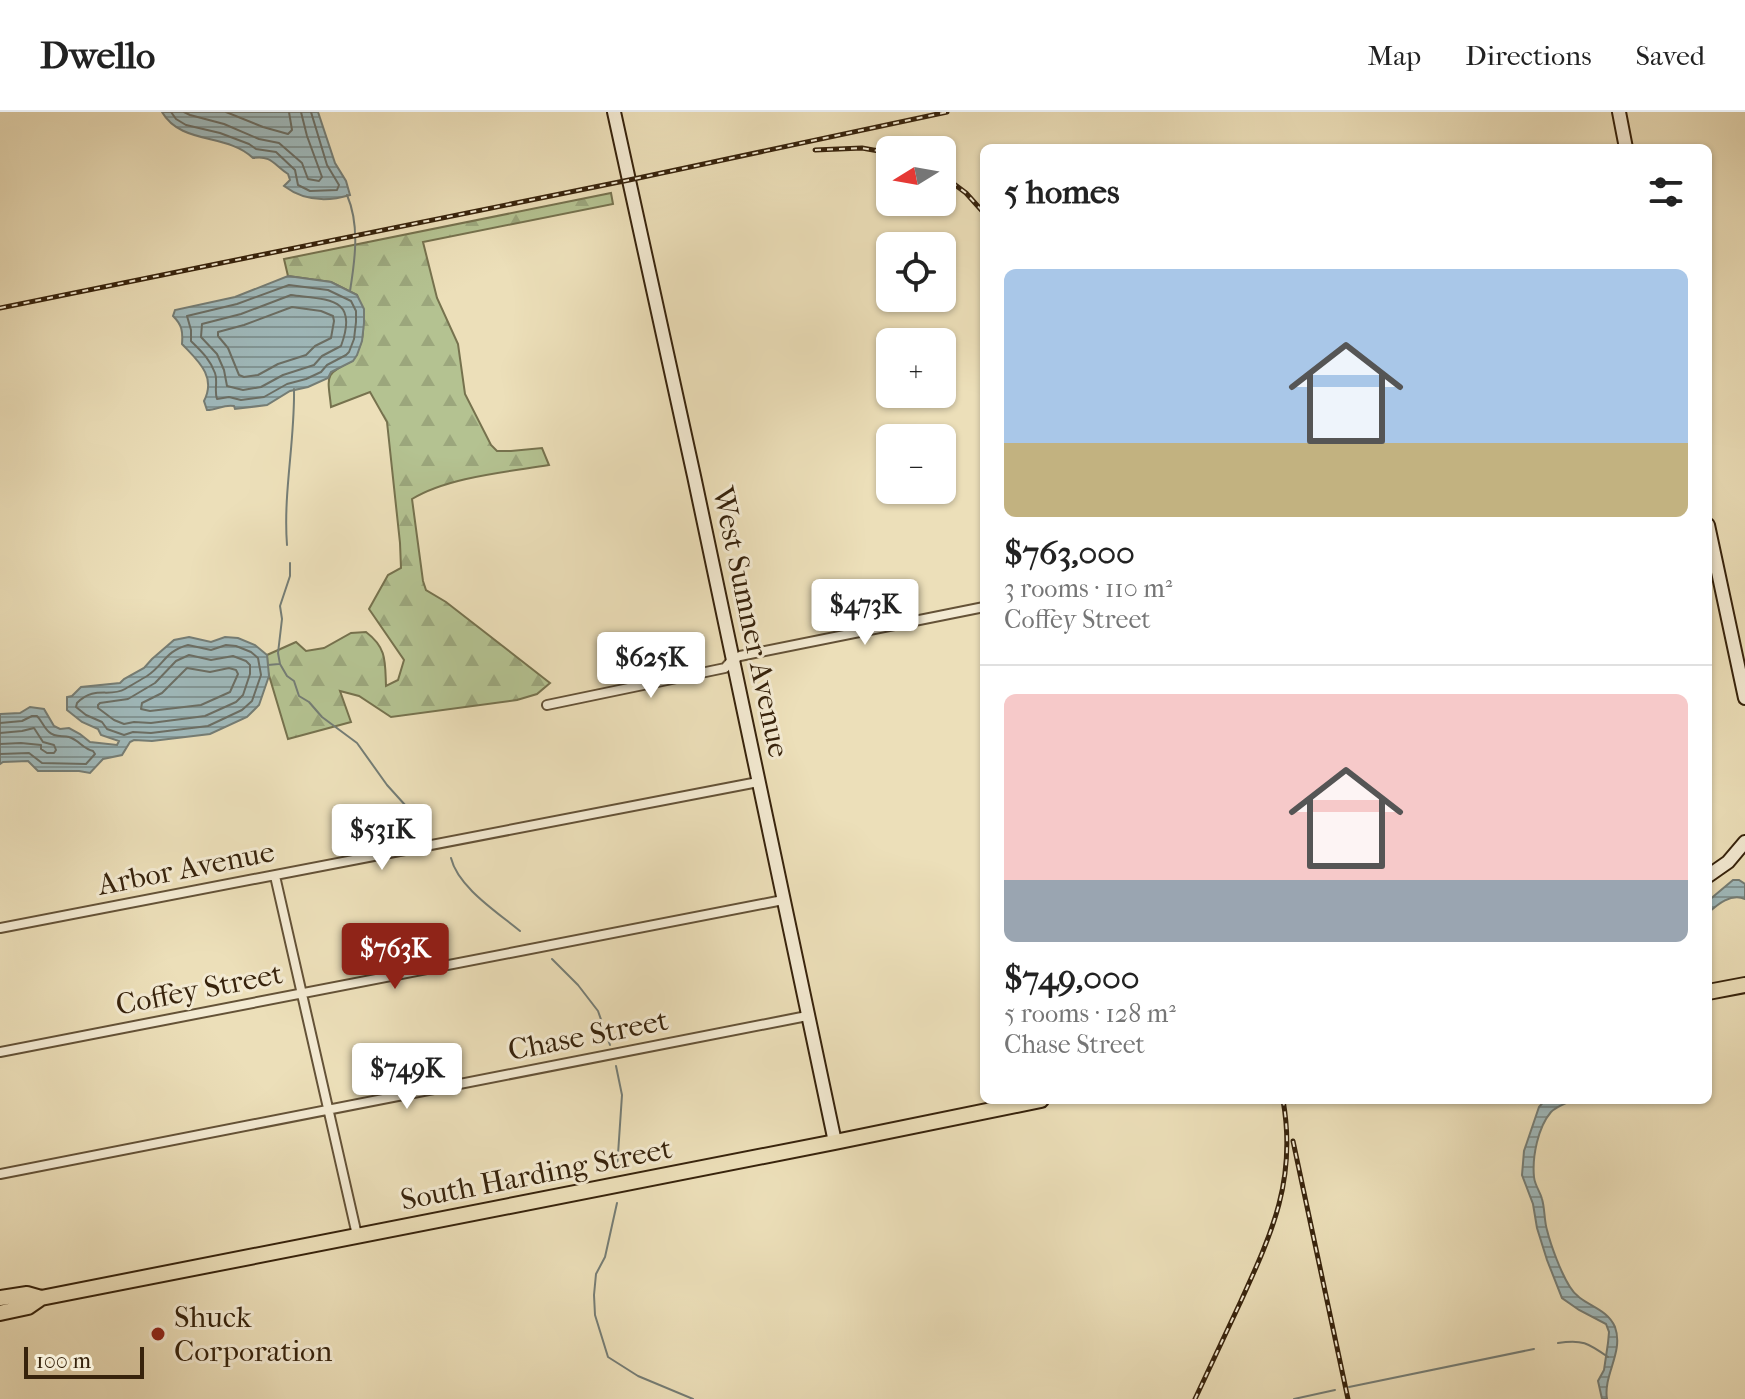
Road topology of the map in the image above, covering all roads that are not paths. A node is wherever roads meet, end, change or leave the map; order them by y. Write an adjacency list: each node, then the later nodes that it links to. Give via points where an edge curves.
1 (614, 112): 6 (street, West Sumner Avenue)
2 (1619, 112): 3 (street)
3 (1625, 144)
4 (1712, 544): 7 (street)
5 (980, 608): 6 (street)
6 (732, 660): 8 (street, via 725,668); 9 (street, West Sumner Avenue)
7 (1745, 698)
8 (547, 705)
9 (758, 782): 12 (street, Arbor Avenue); 13 (street, West Sumner Avenue)
10 (1745, 842): 11 (street)
11 (1712, 873)
12 (275, 876): 14 (street, Arbor Avenue); 17 (street)
13 (783, 900): 17 (street, Coffey Street); 18 (street, West Sumner Avenue)
14 (0, 928)
15 (1745, 985): 16 (main road)
16 (1712, 991)
17 (302, 993): 19 (street, Coffey Street); 21 (street)
18 (807, 1016): 21 (street, Chase Street); 22 (street, West Sumner Avenue)
19 (0, 1052)
20 (1021, 1104): 22 (main road, South Harding Street)
21 (328, 1110): 23 (street, Chase Street); 24 (street)
22 (835, 1142): 24 (main road, South Harding Street)
23 (0, 1174)
24 (357, 1235): 26 (main road, South Harding Street)
25 (0, 1298): 26 (main road)
26 (41, 1298): 27 (main road)
27 (0, 1313)

